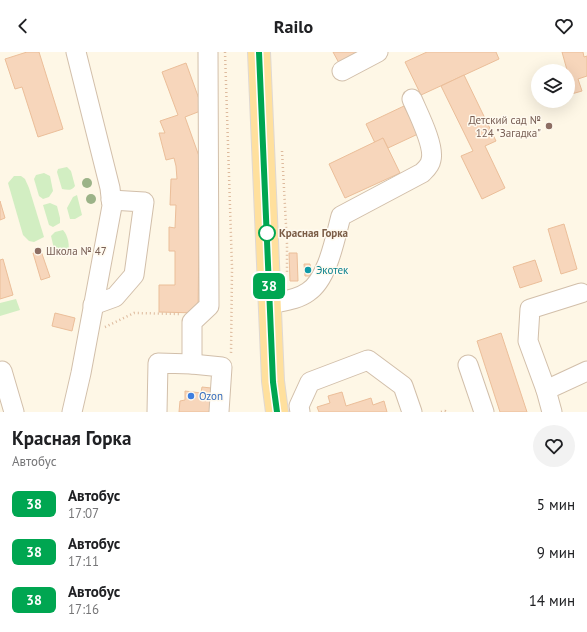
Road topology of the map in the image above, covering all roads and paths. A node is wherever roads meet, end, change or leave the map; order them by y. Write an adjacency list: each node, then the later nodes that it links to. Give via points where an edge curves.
1 (76, 52): 8 (lane)
2 (208, 52): 12 (lane, via 209,306)
3 (225, 52): 14 (path, via 232,268)
4 (259, 52): 10 (main road)
5 (378, 52): 6 (lane)
6 (342, 71)
7 (412, 100): 10 (lane, via 431,146 432,159 429,167 341,216 329,260 316,287 294,299)
8 (111, 200): 11 (lane); 11 (lane, via 144,202 134,275 115,297)
9 (581, 293): 19 (lane, via 530,309 528,341)
10 (270, 304): 24 (main road, via 273,382)
11 (94, 305): 13 (lane)
12 (200, 315): 13 (path, via 134,313); 15 (lane, via 192,322)
13 (88, 336): 21 (lane)
14 (231, 357)
15 (192, 364): 22 (lane, via 158,363); 23 (lane, via 222,367)
16 (468, 364): 29 (lane)
17 (2, 371): 20 (lane)
18 (587, 371): 19 (lane)
19 (546, 390): 30 (lane)
20 (14, 412)
21 (72, 412)
22 (157, 412)
23 (219, 412)
24 (277, 412)
25 (300, 412): 26 (lane, via 299,406 310,382 368,360 403,386)
26 (412, 412)
27 (441, 412): 28 (path)
28 (446, 412)
29 (484, 412)
30 (552, 412)

